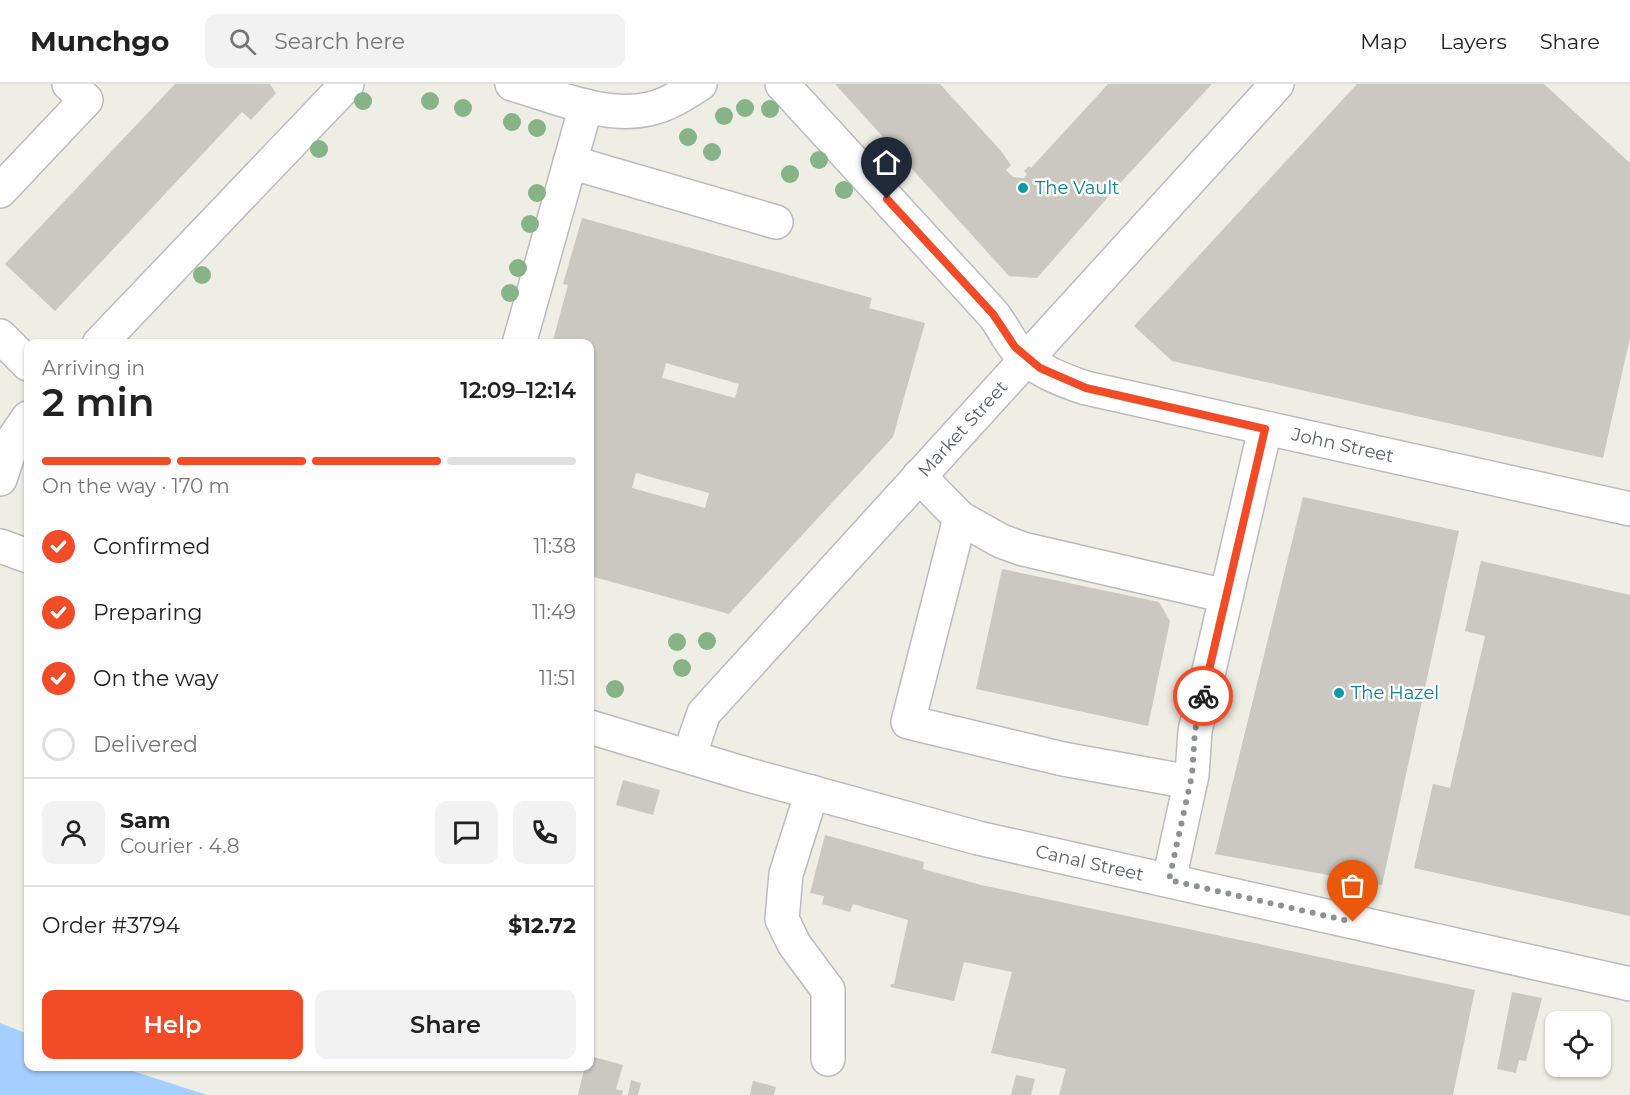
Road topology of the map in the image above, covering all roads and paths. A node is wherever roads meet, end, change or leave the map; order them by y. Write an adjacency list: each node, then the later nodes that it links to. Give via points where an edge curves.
1 (69, 84): 9 (street, via 86,100)
2 (347, 84): 11 (street)
3 (512, 84): 7 (street)
4 (700, 84): 7 (street, via 649,109 617,111)
5 (782, 84): 13 (street, John Street, via 993,314)
6 (1277, 84): 13 (street, Market Street)
7 (586, 106): 8 (street)
8 (570, 162): 10 (street); 12 (street)
9 (0, 191)
10 (776, 222)
11 (104, 339)
12 (520, 339)
13 (1026, 358): 15 (street, John Street, via 1055,376 1086,388); 16 (street, Market Street)
14 (24, 424): 17 (street, via 13,440)
15 (1265, 429): 18 (street, John Street); 22 (street)
16 (919, 476): 19 (street); 24 (street, Market Street, via 704,713)
17 (0, 479)
18 (1630, 509)
19 (960, 518): 22 (street, via 1023,549); 25 (street, via 908,722 1063,759)
20 (0, 546): 21 (street)
21 (24, 555)
22 (1226, 596): 25 (street, via 1195,731)
23 (594, 728): 24 (street, Canal Street)
24 (689, 756): 26 (street, Canal Street)
25 (1190, 782): 27 (street)
26 (812, 792): 27 (street, Canal Street, via 978,838); 29 (street, via 786,874 782,920 794,944 828,990)
27 (1169, 880): 28 (street, Canal Street)
28 (1630, 984)
29 (828, 1059)

